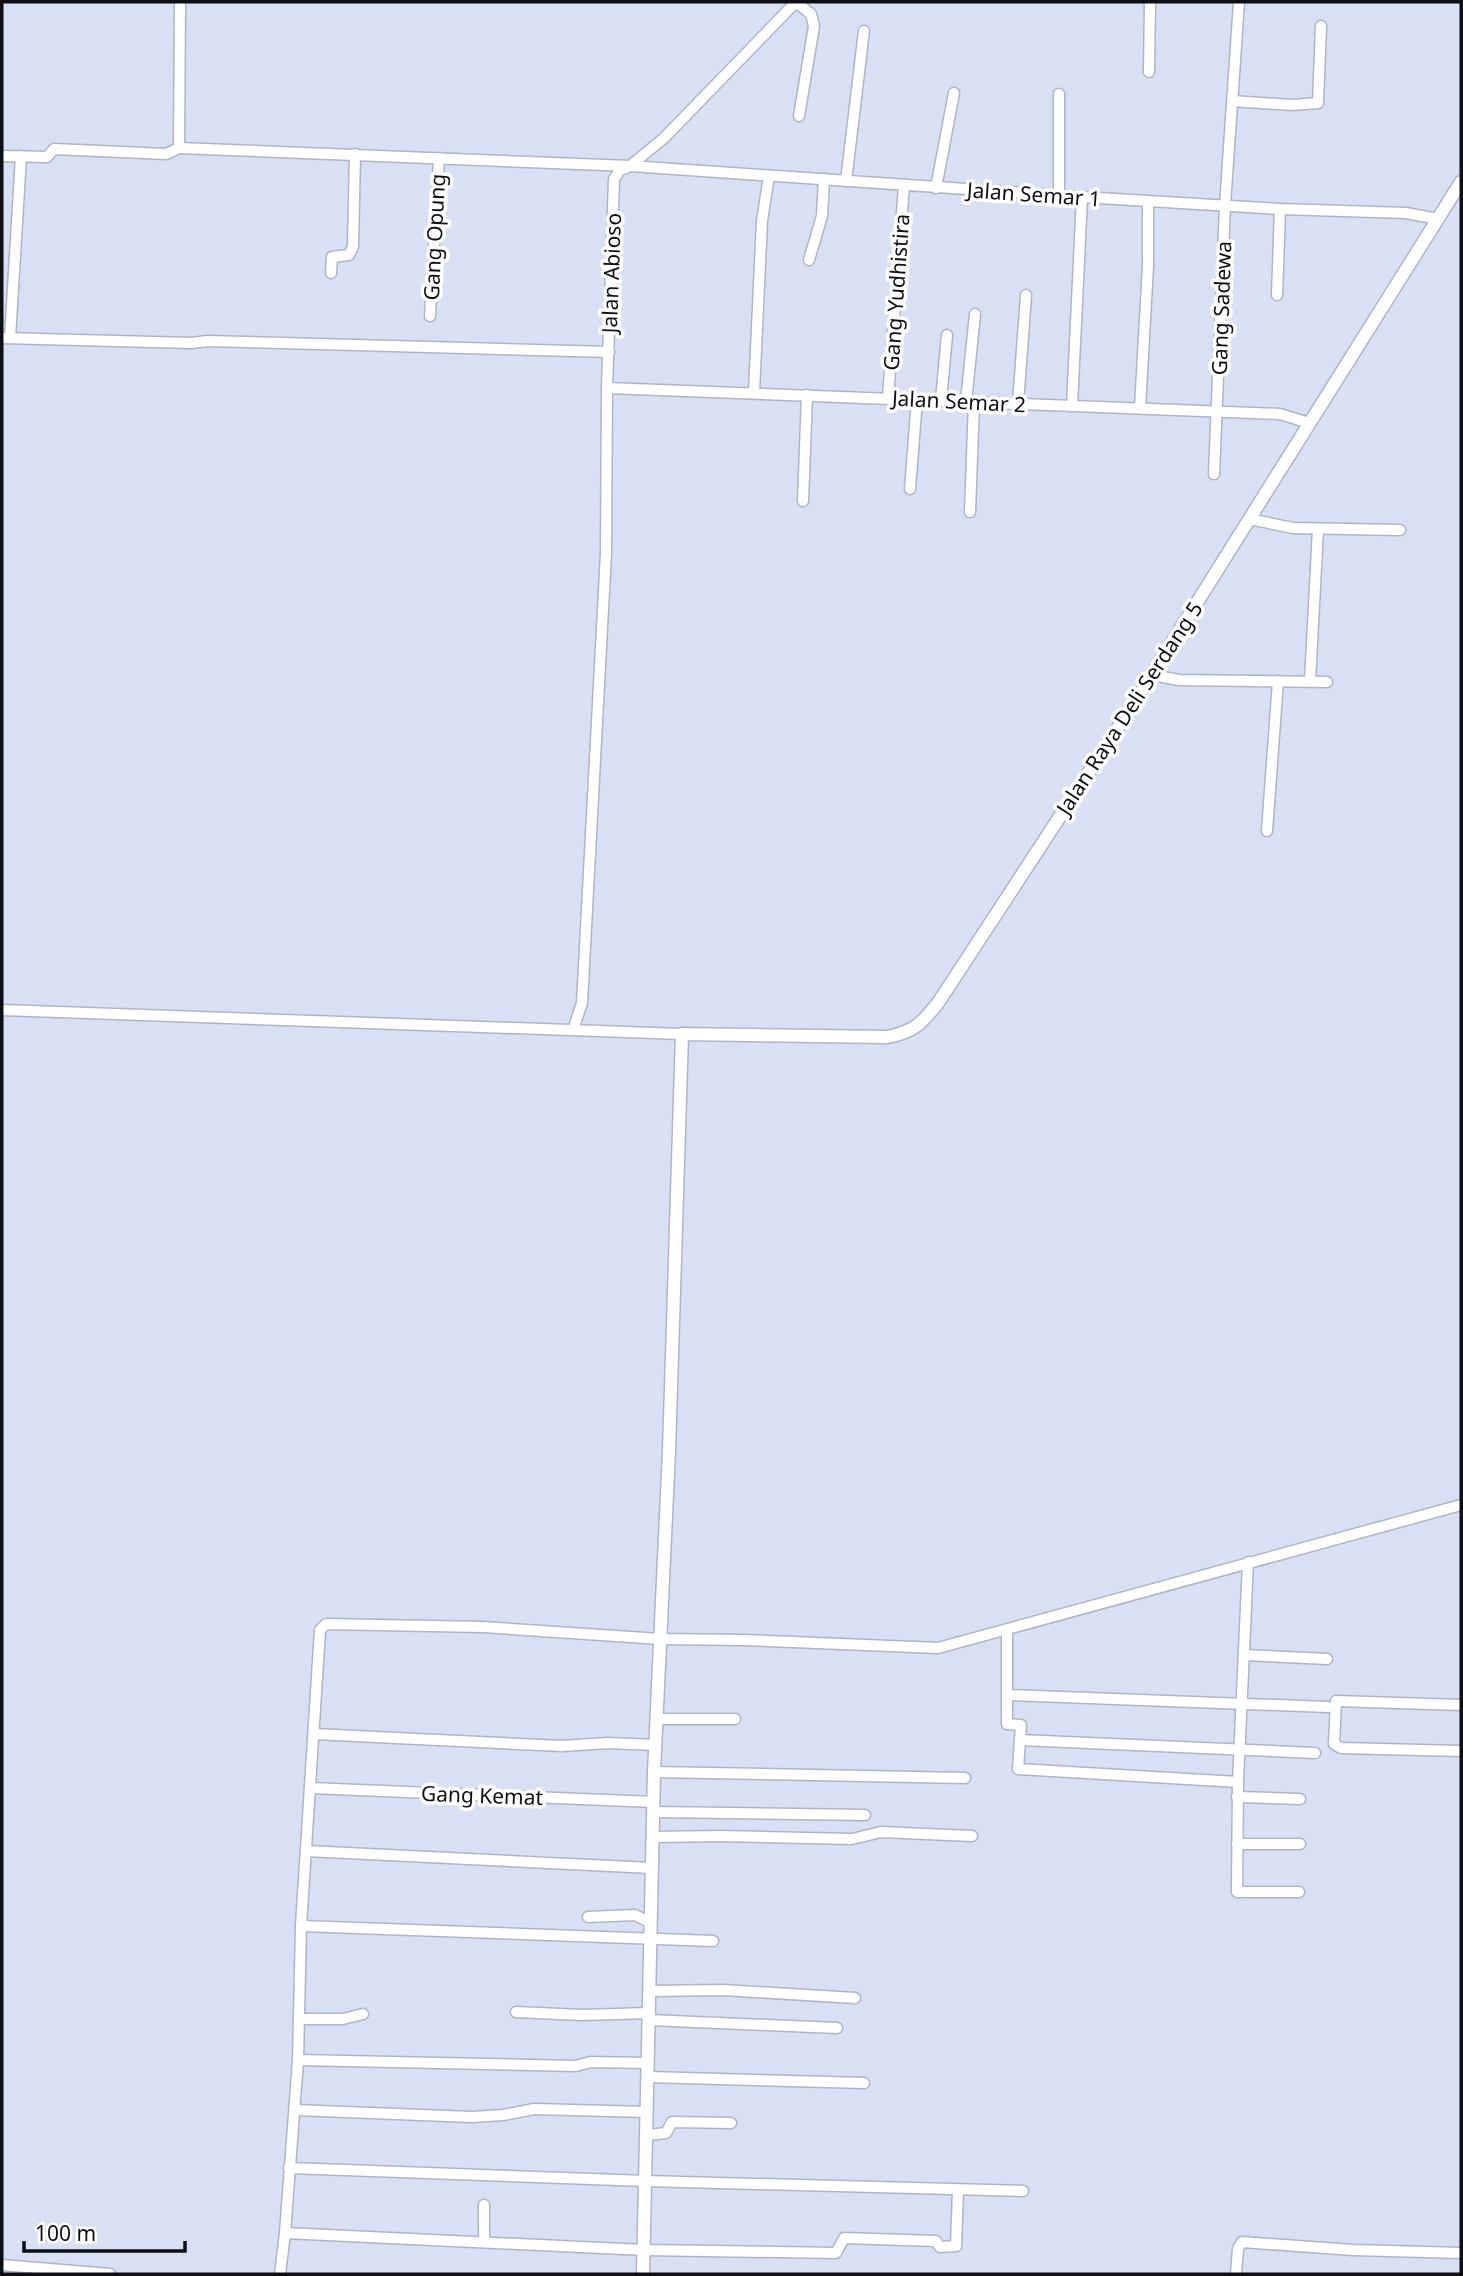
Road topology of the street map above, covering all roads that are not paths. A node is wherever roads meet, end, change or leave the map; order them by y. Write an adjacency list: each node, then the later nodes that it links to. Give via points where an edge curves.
1 (180, 2): 12 (street)
2 (796, 2): 11 (street, via 811,14 814,26); 17 (street, Jalan Abioso)
3 (1150, 2): 7 (street)
4 (1240, 2): 10 (street, Gang Sadewa)
5 (1321, 26): 10 (street, via 1318,103)
6 (864, 31): 20 (street)
7 (1149, 72)
8 (954, 93): 23 (street)
9 (1059, 94): 24 (street)
10 (1232, 101): 27 (street, Gang Sadewa)
11 (799, 116)
12 (179, 148): 13 (street, Jalan Semar 1); 15 (street, Jalan Semar 1, via 166,154 54,149 47,157)
13 (355, 154): 16 (street, Jalan Semar 1); 31 (street, via 353,247 349,255 332,257)
14 (2, 156): 15 (street)
15 (21, 156): 37 (street)
16 (439, 158): 17 (street, Jalan Semar 1); 35 (street, Gang Opung)
17 (640, 166): 18 (street, Jalan Semar 1); 38 (street, Jalan Abioso, via 621,170 614,180)
18 (769, 176): 19 (street, Jalan Semar 1); 40 (street, via 762,220)
19 (824, 179): 20 (street, Jalan Semar 1); 30 (street, via 822,216)
20 (846, 181): 22 (street, Jalan Semar 1)
21 (1461, 182): 29 (street, Jalan Raya Deli Serdang 5)
22 (904, 186): 23 (street, Jalan Semar 1); 42 (street, Gang Yudhistira)
23 (936, 188): 24 (street, Jalan Semar 1)
24 (1059, 196): 25 (street, Jalan Semar 1)
25 (1082, 197): 26 (street, Jalan Semar 1); 47 (street)
26 (1148, 201): 27 (street, Jalan Semar 1); 48 (street)
27 (1224, 205): 28 (street, Jalan Semar 1); 49 (street, Gang Sadewa)
28 (1280, 209): 29 (street, Jalan Semar 1); 33 (street)
29 (1434, 218): 50 (street, Jalan Raya Deli Serdang 5)
30 (810, 260)
31 (331, 273)
32 (1026, 295): 46 (street)
33 (1277, 295)
34 (975, 314): 45 (street)
35 (430, 316)
36 (947, 335): 44 (street)
37 (6, 338): 38 (street)
38 (609, 352): 39 (street, Jalan Abioso)
39 (607, 388): 40 (street, Jalan Semar 2); 64 (street, Jalan Abioso, via 606,553 590,860 582,1003)
40 (754, 393): 41 (street, Jalan Semar 2)
41 (807, 395): 42 (street, Jalan Semar 2); 53 (street)
42 (888, 397): 43 (street, Jalan Semar 2)
43 (917, 399): 44 (street, Jalan Semar 2); 52 (street)
44 (941, 400): 45 (street, Jalan Semar 2)
45 (970, 402): 46 (street, Jalan Semar 2); 54 (street)
46 (1018, 404): 47 (street, Jalan Semar 2)
47 (1072, 406): 48 (street, Jalan Semar 2)
48 (1140, 408): 49 (street, Jalan Semar 2)
49 (1217, 411): 50 (street, Jalan Semar 2, via 1280,414); 51 (street, Gang Sadewa)
50 (1308, 422): 55 (street, Jalan Raya Deli Serdang 5)
51 (1214, 474)
52 (910, 489)
53 (803, 501)
54 (970, 512)
55 (1249, 519): 56 (street); 58 (street, Jalan Raya Deli Serdang 5)
56 (1318, 529): 57 (street); 60 (street)
57 (1401, 530)
58 (1154, 670): 59 (street, via 1179,680); 65 (street, Jalan Raya Deli Serdang 5, via 918,1027 888,1037)
59 (1278, 681): 60 (street); 62 (street)
60 (1310, 681): 61 (street)
61 (1327, 682)
62 (1267, 831)
63 (2, 1010): 64 (street)
64 (573, 1030): 65 (street)
65 (682, 1034): 69 (street)
66 (1461, 1504): 67 (street)
67 (1248, 1562): 68 (street); 70 (street)
68 (1007, 1630): 69 (street, via 929,1649); 72 (street)
69 (660, 1639): 76 (street); 78 (street, via 483,1627 326,1624 320,1630)
70 (1244, 1655): 71 (street); 73 (street)
71 (1327, 1659)
72 (1007, 1695): 73 (street); 79 (street, via 1007,1724 1021,1725)
73 (1242, 1703): 75 (street); 81 (street)
74 (1461, 1705): 82 (street, via 1336,1701 1334,1744 1341,1748)
75 (1328, 1707)
76 (656, 1719): 77 (street); 80 (street)
77 (735, 1719)
78 (314, 1734): 80 (street, via 562,1746); 87 (street)
79 (1020, 1740): 81 (street); 86 (street, via 1018,1769)
80 (656, 1745): 84 (street)
81 (1240, 1750): 83 (street); 86 (street)
82 (1461, 1751)
83 (1315, 1753)
84 (654, 1772): 85 (street); 90 (street)
85 (965, 1778)
86 (1238, 1782): 88 (street)
87 (310, 1788): 90 (street, Gang Kemat); 96 (street)
88 (1237, 1797): 89 (street); 94 (street)
89 (1300, 1799)
90 (654, 1807): 91 (street, Gang Kemat); 93 (street)
91 (865, 1815)
92 (972, 1836): 93 (street, via 881,1832 852,1839)
93 (653, 1838): 97 (street)
94 (1237, 1844): 95 (street); 98 (street, via 1237,1892)
95 (1300, 1844)
96 (306, 1851): 97 (street); 101 (street)
97 (652, 1868): 100 (street)
98 (1299, 1892)
99 (588, 1917): 100 (street, via 635,1915)
100 (651, 1923): 102 (street)
101 (301, 1926): 102 (street); 109 (street)
102 (651, 1939): 103 (street); 104 (street)
103 (713, 1941)
104 (650, 1991): 105 (street); 108 (street)
105 (855, 1998)
106 (516, 2012): 108 (street)
107 (363, 2014): 109 (street)
108 (650, 2017): 110 (street); 112 (street)
109 (299, 2019): 111 (street)
110 (837, 2028)
111 (298, 2060): 112 (street, via 576,2066); 115 (street)
112 (648, 2063): 113 (street)
113 (648, 2077): 114 (street); 116 (street)
114 (864, 2083)
115 (295, 2110): 116 (street, via 472,2117 534,2109); 119 (street)
116 (648, 2112): 118 (street)
117 (731, 2123): 118 (street, via 672,2122 666,2133)
118 (647, 2135): 120 (street)
119 (289, 2168): 120 (street); 124 (street)
120 (646, 2181): 121 (street); 126 (street)
121 (958, 2190): 122 (street); 126 (street, via 956,2246 940,2246 936,2241 844,2238 836,2253)
122 (1023, 2191)
123 (484, 2205): 125 (street)
124 (285, 2233): 125 (street); 130 (street)
125 (484, 2242): 126 (street)
126 (644, 2250): 131 (street)
127 (1461, 2253): 132 (street, via 1242,2242)
128 (2, 2265): 129 (street)
129 (110, 2274)
130 (280, 2274)
131 (643, 2274)
132 (1236, 2274)

